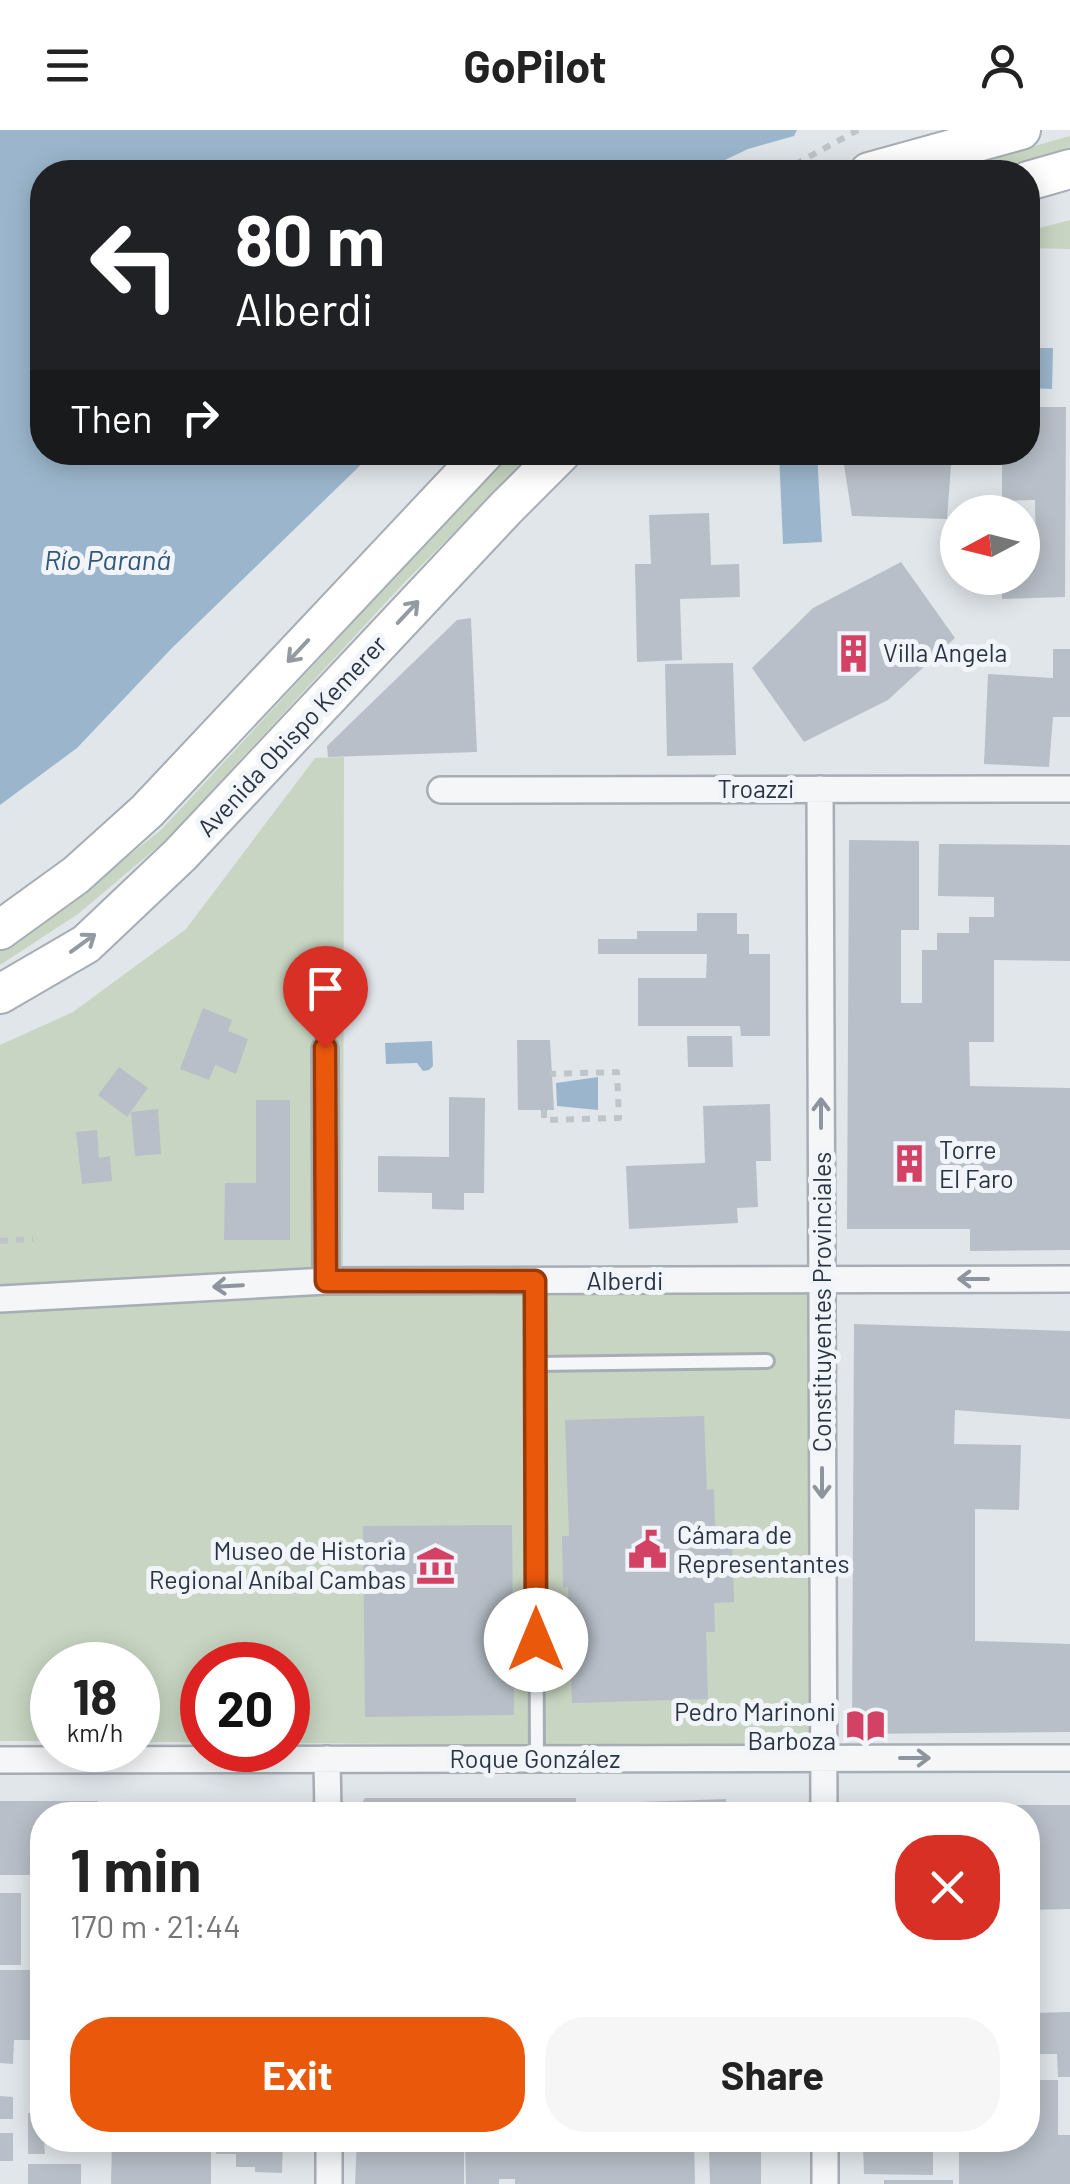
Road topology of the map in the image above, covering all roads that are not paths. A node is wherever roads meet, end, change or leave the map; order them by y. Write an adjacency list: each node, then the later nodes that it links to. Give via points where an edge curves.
1 (1021, 130): 2 (main road)
2 (912, 160)
3 (1070, 169): 4 (main road)
4 (1040, 178)
5 (473, 465): 10 (main road, one-way to 10, via 147,811 76,875)
6 (549, 465): 11 (main road, Avenida Obispo Kemerer, one-way to 6, via 86,944 180,855)
7 (1070, 789): 9 (street, Troazzi)
8 (441, 790): 9 (street, Troazzi)
9 (820, 790): 14 (street, Constituyentes Provinciales, one-way to 9)
10 (0, 930)
11 (0, 994)
12 (325, 1048): 15 (street)
13 (1070, 1279): 14 (street, Alberdi, one-way to 14)
14 (821, 1280): 16 (street, Alberdi); 20 (street, Constituyentes Provinciales, one-way to 20)
15 (326, 1281): 16 (street, Alberdi); 17 (street, Alberdi, one-way to 17)
16 (535, 1281): 19 (lane)
17 (0, 1299)
18 (767, 1361): 19 (lane)
19 (535, 1364): 23 (lane)
20 (824, 1758): 21 (street, Roque González, one-way to 21); 23 (street, Roque González); 26 (street, Constituyentes Provinciales)
21 (1070, 1758)
22 (327, 1759): 23 (street, Roque González); 24 (street, Roque González); 25 (street)
23 (537, 1759)
24 (0, 1760)
25 (328, 1802)
26 (824, 1802)
27 (329, 2152): 29 (street)
28 (825, 2152): 30 (street)
29 (329, 2184)
30 (825, 2184)

